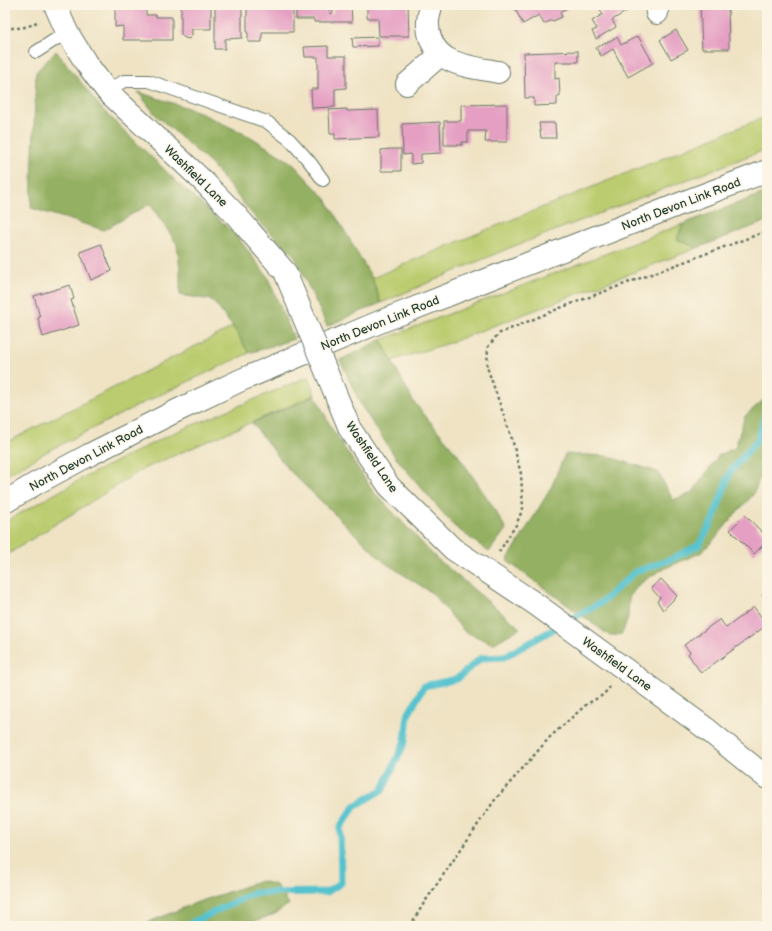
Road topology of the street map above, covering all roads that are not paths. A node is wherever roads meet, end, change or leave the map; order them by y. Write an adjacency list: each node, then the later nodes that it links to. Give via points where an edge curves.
1 (432, 5): 5 (main road, via 427,25 431,42)
2 (55, 6): 3 (main road, Washfield Lane)
3 (67, 32): 4 (lane); 8 (main road, Washfield Lane)
4 (36, 52)
5 (440, 55): 6 (main road, via 456,64); 7 (main road)
6 (498, 72)
7 (407, 84)
8 (107, 91): 10 (lane, via 124,81 149,82 267,122 290,140); 12 (main road, Washfield Lane, bridge, via 202,180 285,272 350,430 389,486 453,550 537,605 708,730)
9 (767, 171): 11 (main road, North Devon Link Road, via 382,321 242,380 103,448)
10 (324, 180)
11 (5, 502)
12 (767, 778)

